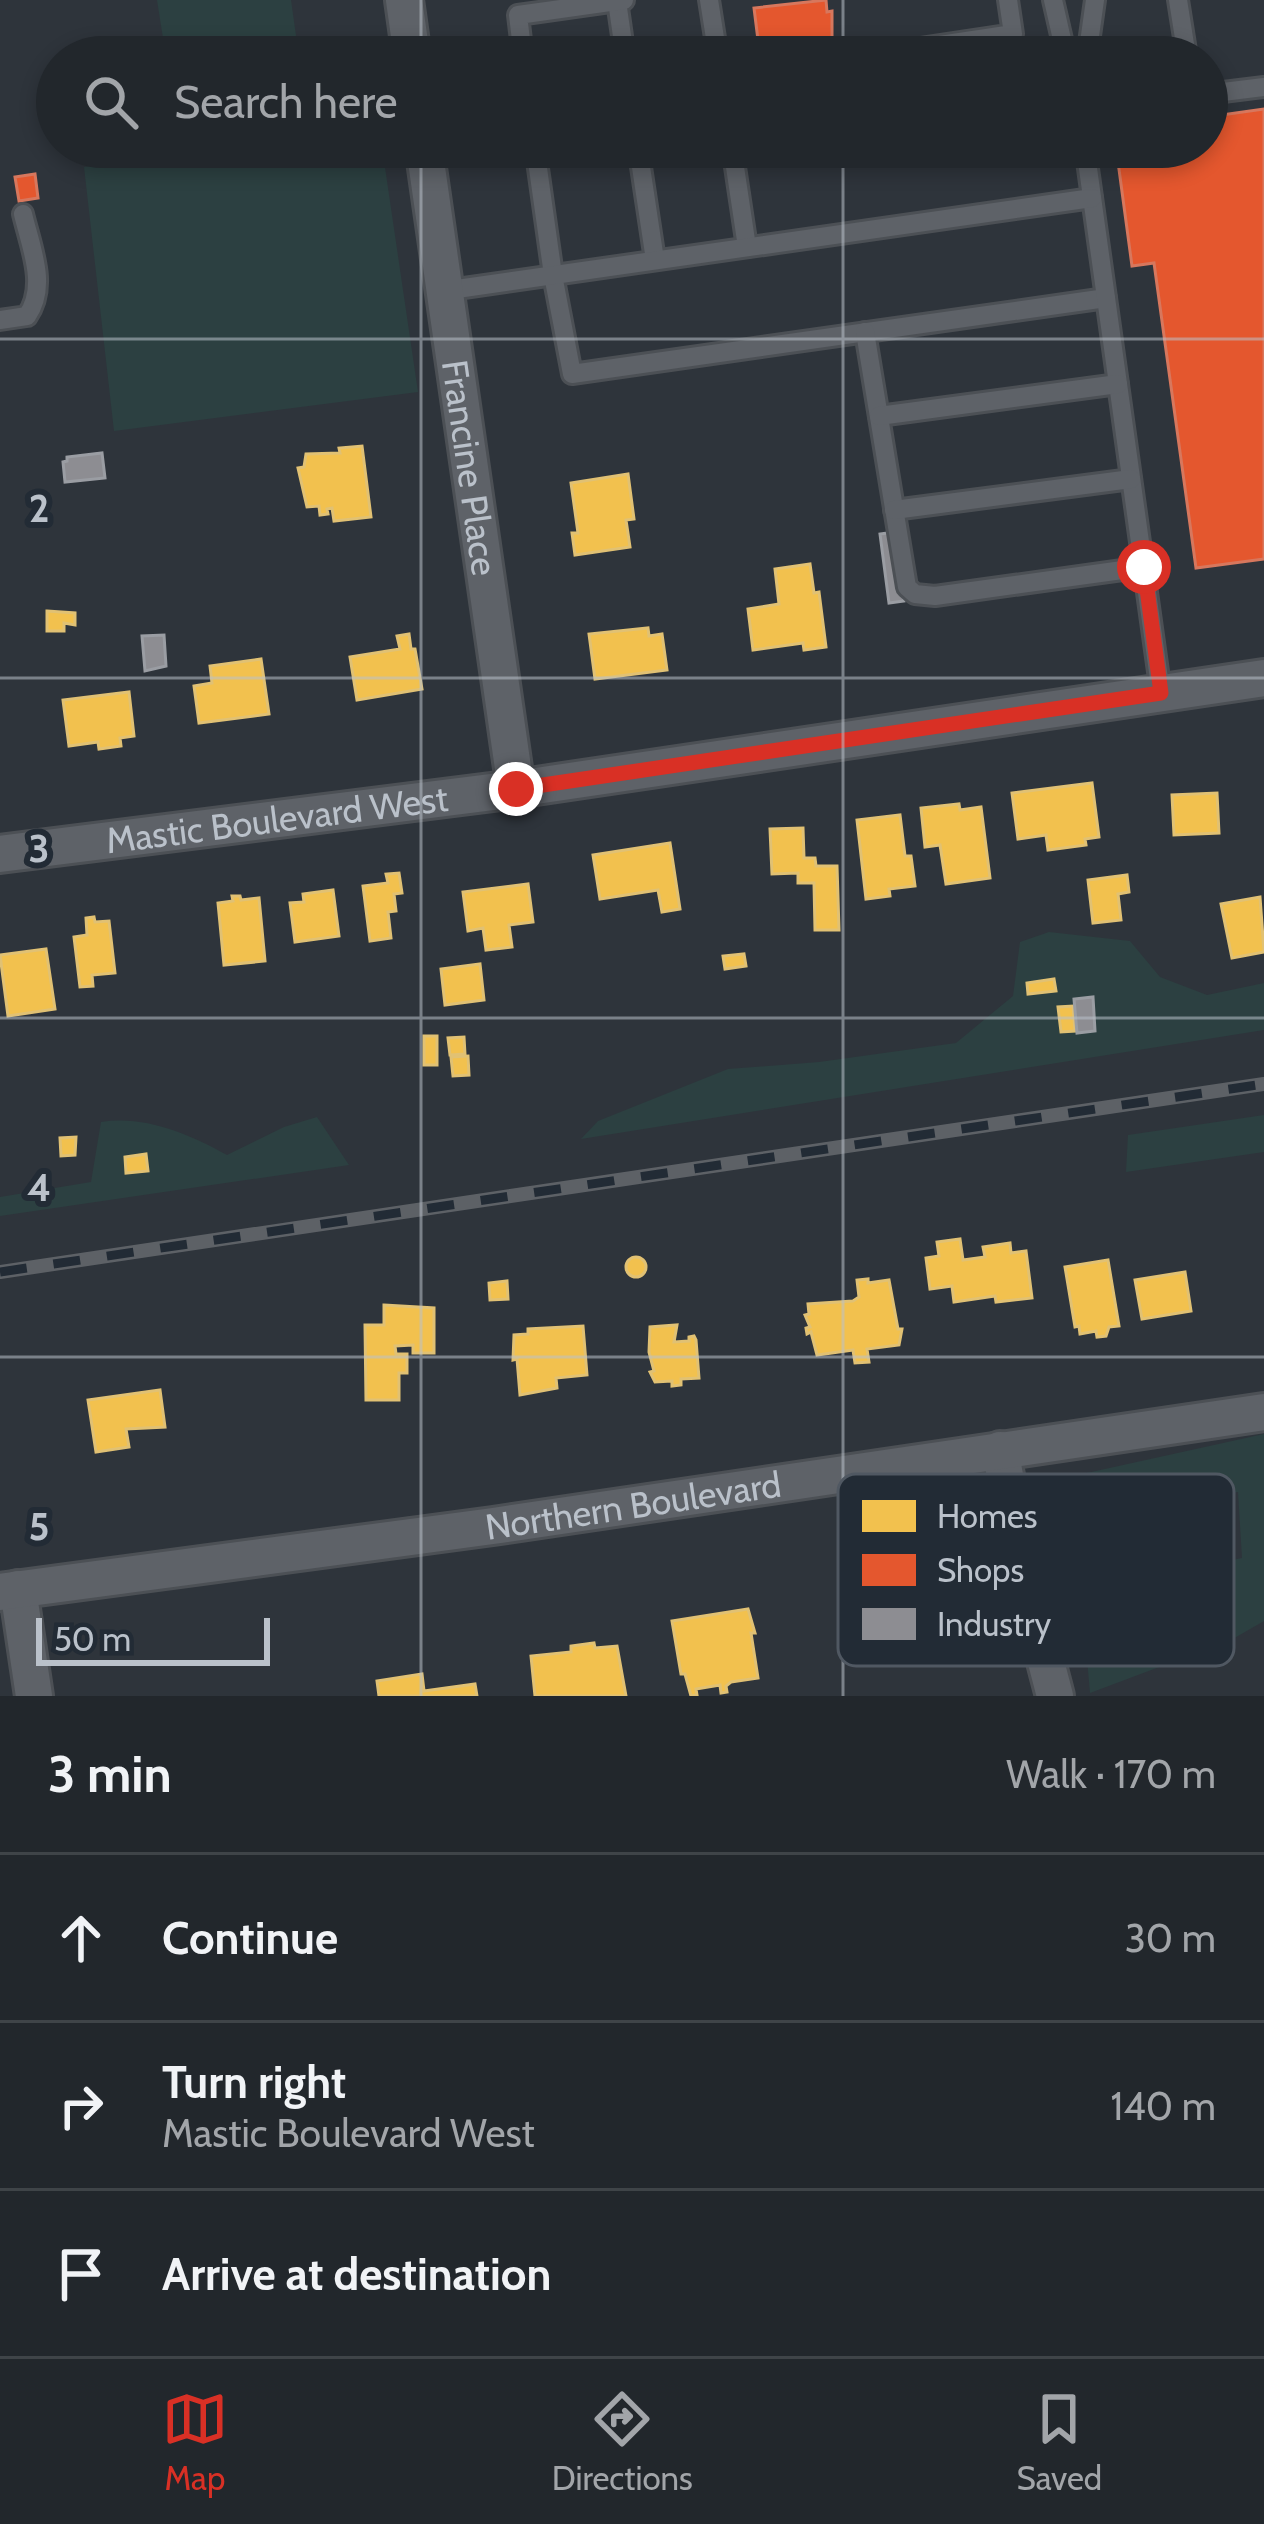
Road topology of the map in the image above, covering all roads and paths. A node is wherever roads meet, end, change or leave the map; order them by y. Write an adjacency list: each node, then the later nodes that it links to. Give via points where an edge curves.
1 (404, 0): 8 (street)
2 (620, 0): 9 (lane, via 518,15); 10 (lane)
3 (709, 0): 11 (lane)
4 (1008, 0): 12 (lane, via 1013,34)
5 (1053, 0): 13 (lane)
6 (1095, 0): 14 (lane)
7 (1178, 0): 15 (lane)
8 (409, 36)
9 (520, 36)
10 (623, 36)
11 (715, 36)
12 (1000, 36)
13 (1061, 36)
14 (1090, 36)
15 (1184, 36)
16 (1264, 86): 17 (lane)
17 (1228, 91)
18 (427, 168): 28 (street, Francine Place)
19 (539, 168): 27 (lane)
20 (641, 168): 26 (lane)
21 (735, 168): 25 (lane)
22 (1088, 168): 23 (lane)
23 (1092, 198): 25 (lane); 29 (lane)
24 (23, 214): 30 (lane, via 36,303 27,316)
25 (747, 247): 26 (lane)
26 (655, 260): 27 (lane)
27 (553, 275): 28 (lane); 31 (lane, via 572,374)
28 (443, 291): 39 (street, Francine Place)
29 (1106, 298): 31 (lane); 32 (lane)
30 (0, 320)
31 (865, 332): 33 (lane)
32 (1118, 383): 33 (lane); 34 (lane)
33 (879, 416): 35 (lane)
34 (1131, 478): 35 (lane); 36 (lane)
35 (894, 510): 36 (lane, via 907,587 915,594)
36 (1144, 567): 38 (lane)
37 (1264, 677): 38 (street, Mastic Boulevard West)
38 (1161, 693): 39 (street, Mastic Boulevard West)
39 (516, 789): 40 (street, Mastic Boulevard West)
40 (0, 854)
41 (1264, 1412): 42 (street, Northern Boulevard)
42 (1000, 1450): 44 (street, Northern Boulevard); 45 (street)
43 (838, 1474): 46 (street, Northern Boulevard)
44 (839, 1474)
45 (1005, 1474)
46 (9, 1591): 48 (street)
47 (1047, 1666): 49 (street)
48 (34, 1696)
49 (1055, 1696)

